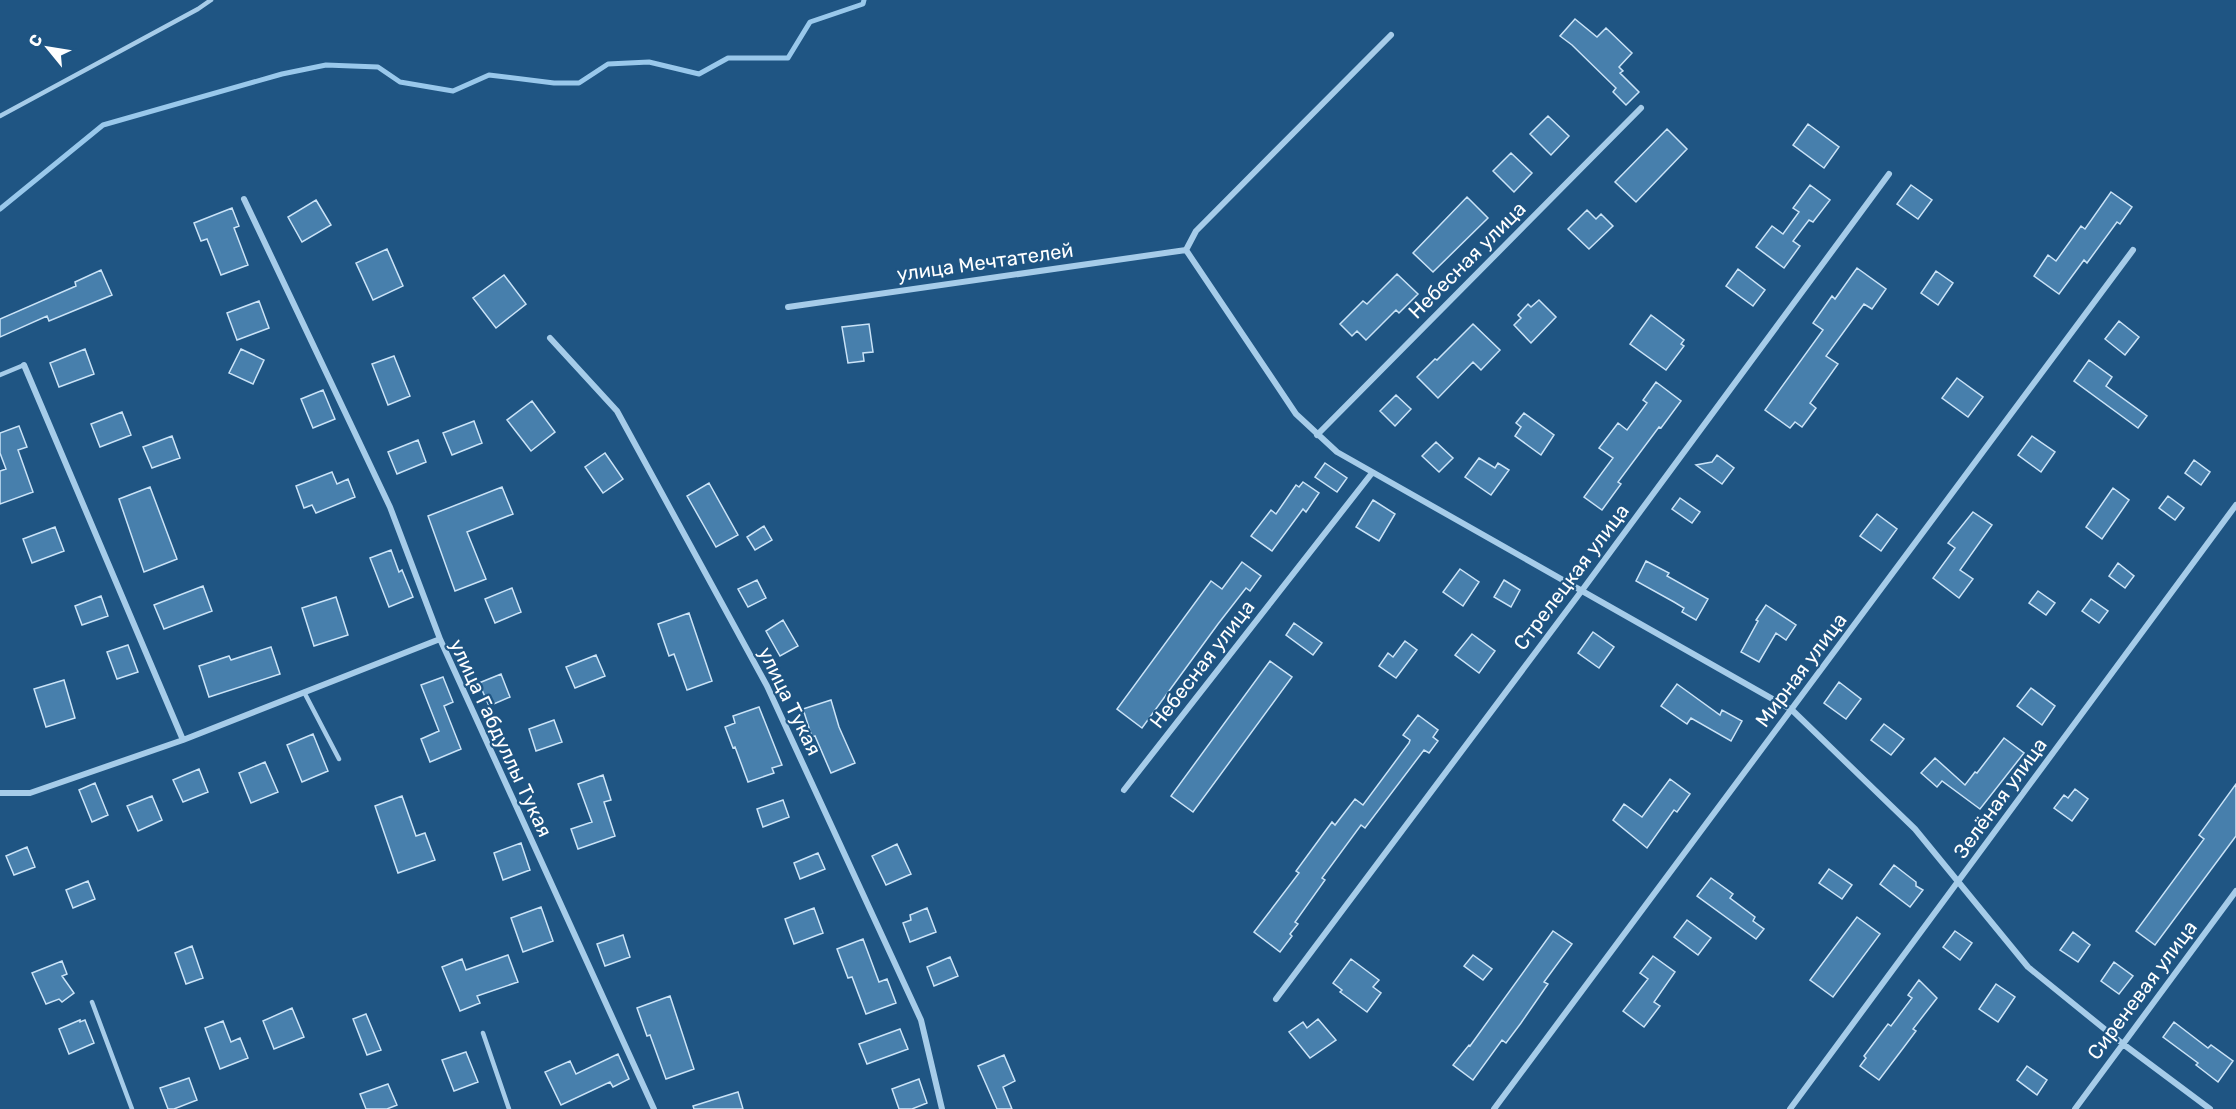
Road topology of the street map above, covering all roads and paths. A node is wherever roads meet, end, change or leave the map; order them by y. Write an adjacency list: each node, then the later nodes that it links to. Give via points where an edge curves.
1 (211, 0): 4 (lane)
2 (1391, 35): 7 (street, via 1196,231)
3 (1641, 108): 13 (street, Небесная улица)
4 (0, 116)
5 (1889, 174): 16 (street, Стрелецкая улица)
6 (244, 199): 17 (street, via 390,507)
7 (1186, 250): 9 (street, улица Мечтателей); 13 (street, via 1296,414)
8 (2133, 250): 19 (street, Мирная улица)
9 (789, 307)
10 (550, 338): 33 (street, улица Тукая, via 617,411 767,686 921,1020)
11 (24, 365): 12 (lane); 20 (street)
12 (0, 375)
13 (1317, 435): 14 (street)
14 (1372, 473): 16 (street); 22 (street, Небесная улица)
15 (2236, 505): 24 (street, Зелёная улица)
16 (1582, 590): 19 (street); 26 (street, Стрелецкая улица)
17 (440, 639): 18 (street, улица Габдуллы Тукая); 32 (street, улица Габдуллы Тукая)
18 (304, 692): 20 (street, улица Габдуллы Тукая); 21 (lane)
19 (1792, 710): 24 (street, via 1915,829); 34 (street, Мирная улица)
20 (183, 740): 23 (street, улица Габдуллы Тукая, via 30,793)
21 (339, 759)
22 (1124, 790)
23 (0, 793)
24 (1959, 882): 29 (street, via 2028,967); 35 (street, Зелёная улица)
25 (2236, 891): 29 (street, Сиреневая улица)
26 (1276, 999)
27 (92, 1002): 30 (lane)
28 (483, 1033): 31 (lane)
29 (2123, 1044): 36 (street, Сиреневая улица); 37 (street)
30 (132, 1109)
31 (509, 1109)
32 (654, 1109)
33 (942, 1109)
34 (1494, 1109)
35 (1790, 1109)
36 (2075, 1109)
37 (2210, 1109)

